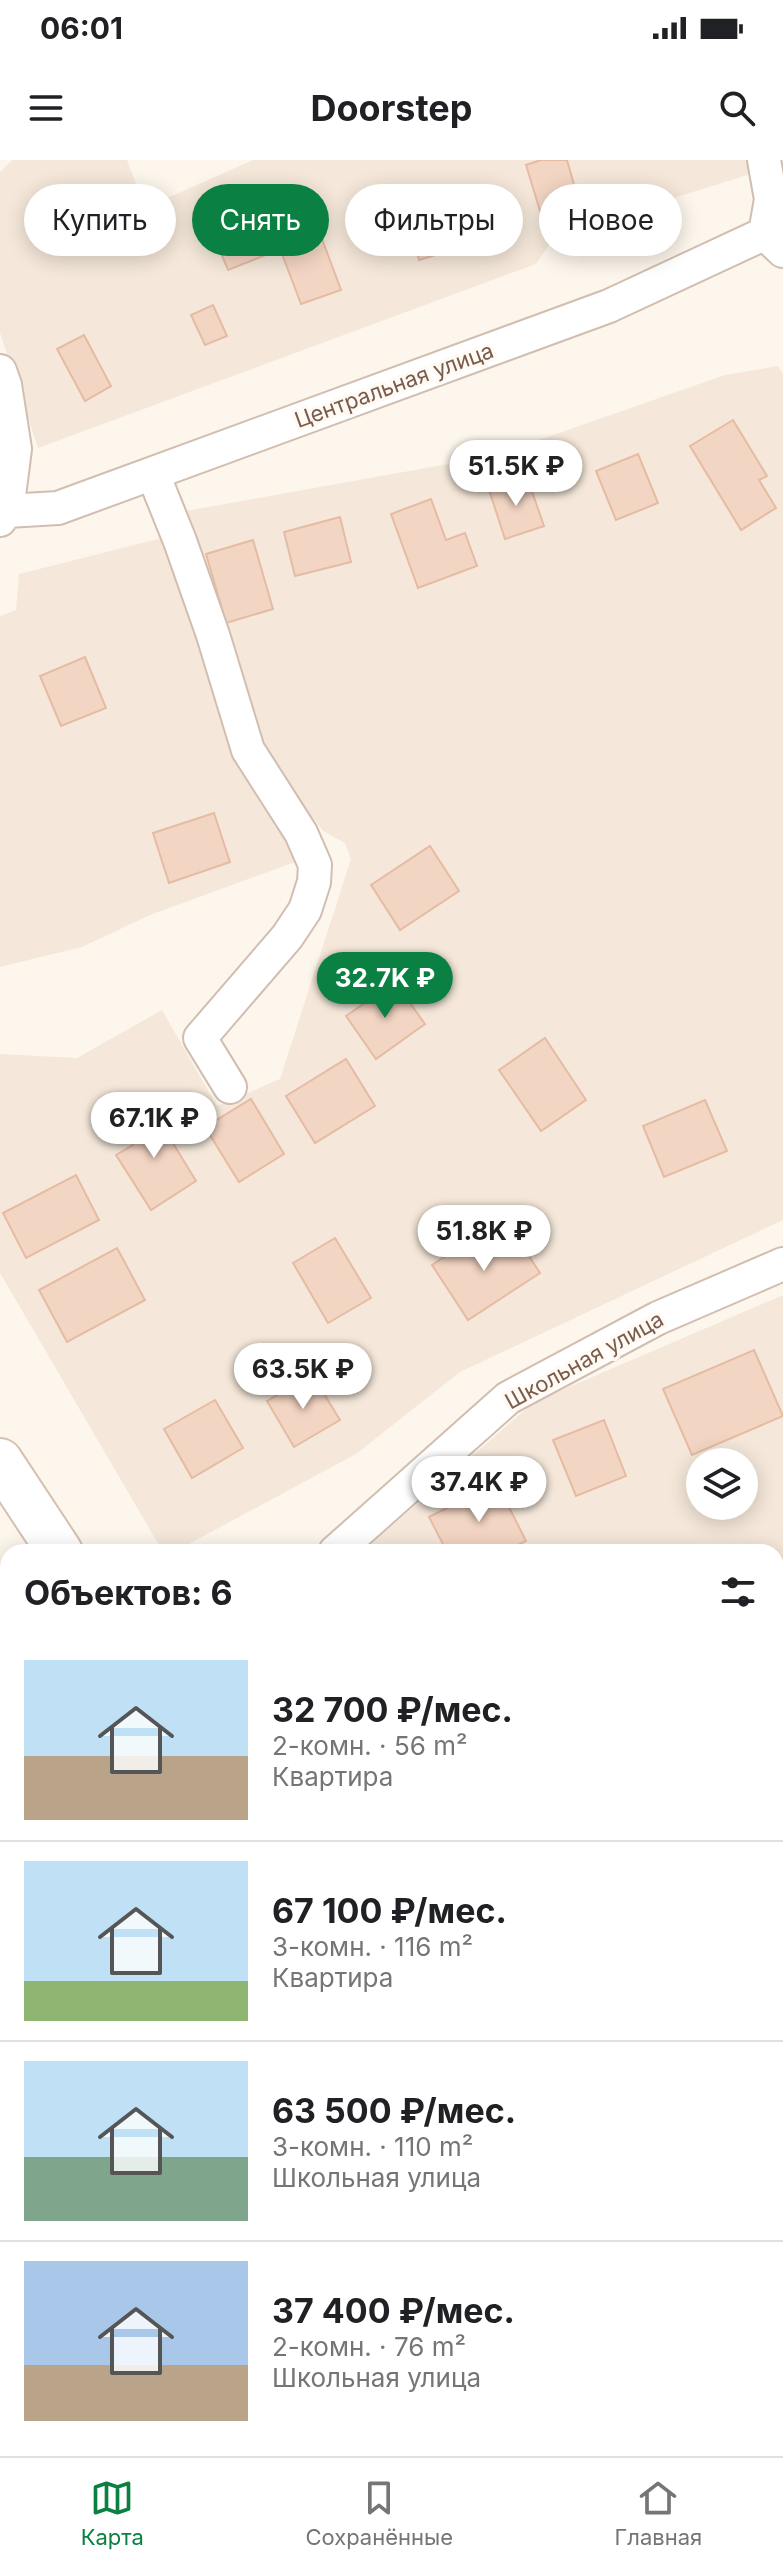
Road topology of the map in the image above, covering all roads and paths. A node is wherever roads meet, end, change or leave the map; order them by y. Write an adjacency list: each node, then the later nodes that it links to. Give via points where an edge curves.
1 (764, 160): 2 (street)
2 (777, 237): 4 (street, Центральная улица, via 609,306)
3 (0, 371): 5 (street, via 15,449)
4 (153, 474): 5 (street, Центральная улица, via 58,508); 6 (street, via 213,635 248,750 301,833 315,865 305,910 200,1038)
5 (4, 516)
6 (230, 1087)
7 (783, 1264): 10 (street, Школьная улица, via 658,1318 508,1398)
8 (0, 1461): 9 (street)
9 (55, 1544)
10 (344, 1544)

